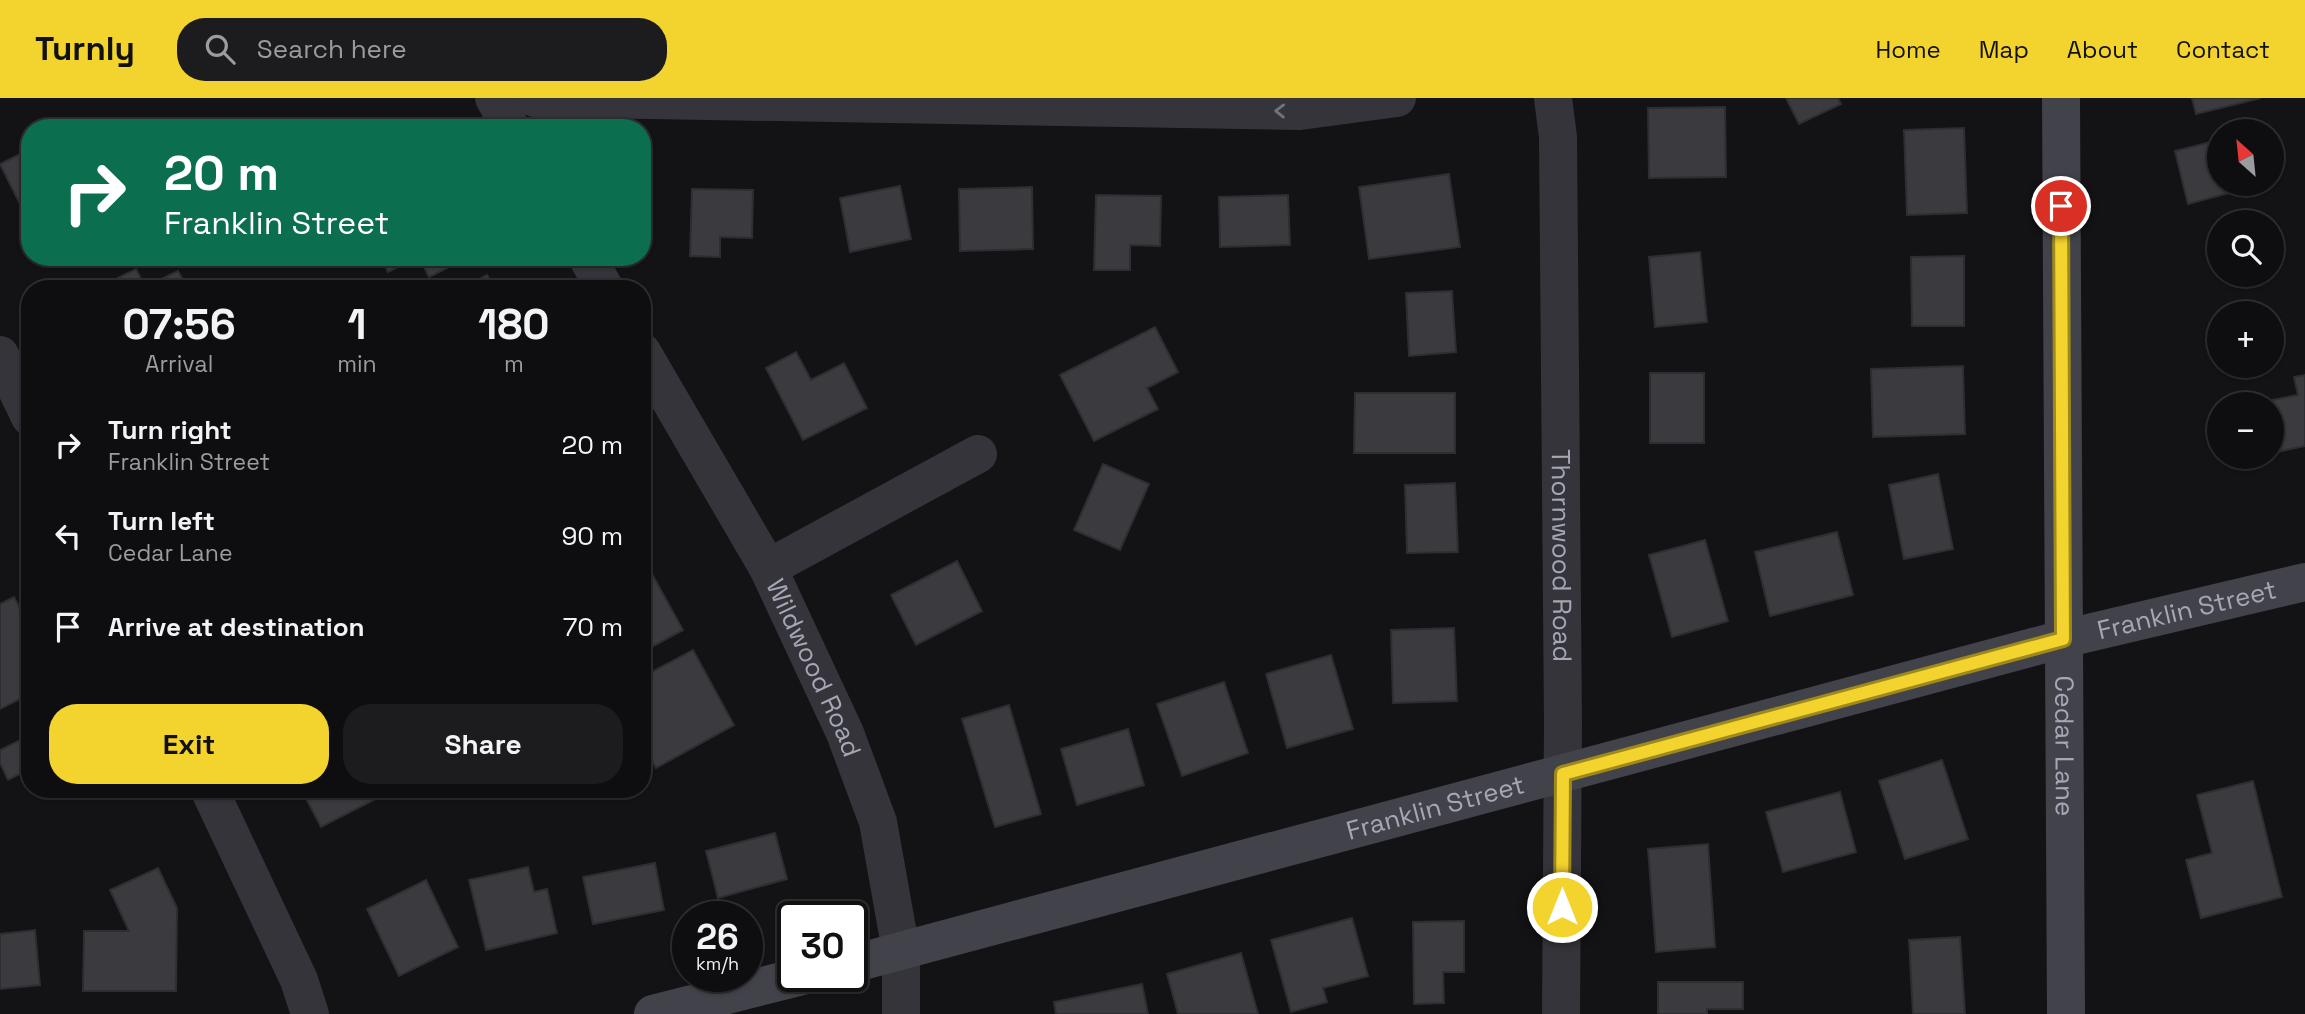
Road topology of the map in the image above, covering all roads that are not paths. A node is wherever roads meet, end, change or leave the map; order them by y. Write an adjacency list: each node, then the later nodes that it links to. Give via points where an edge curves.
1 (494, 98): 6 (street)
2 (535, 98): 3 (street, one-way to 2, via 1300,111)
3 (1396, 98)
4 (1553, 98): 14 (street, Thornwood Road, via 1558,137)
5 (2061, 98): 13 (street, Cedar Lane)
6 (506, 119)
7 (0, 355): 9 (street)
8 (651, 367): 11 (street, Wildwood Road)
9 (21, 398)
10 (978, 454): 11 (street)
11 (768, 568): 16 (street, Wildwood Road, via 845,733 878,822)
12 (2305, 582): 13 (street, Franklin Street)
13 (2063, 639): 14 (street, Franklin Street); 23 (street, Cedar Lane)
14 (1563, 774): 16 (street, Franklin Street); 22 (street, Thornwood Road)
15 (213, 798): 19 (street, via 299,980)
16 (901, 951): 17 (street, Franklin Street); 21 (street, Wildwood Road)
17 (868, 960)
18 (777, 982): 20 (street)
19 (310, 1014)
20 (653, 1014)
21 (901, 1014)
22 (1561, 1014)
23 (2066, 1014)

